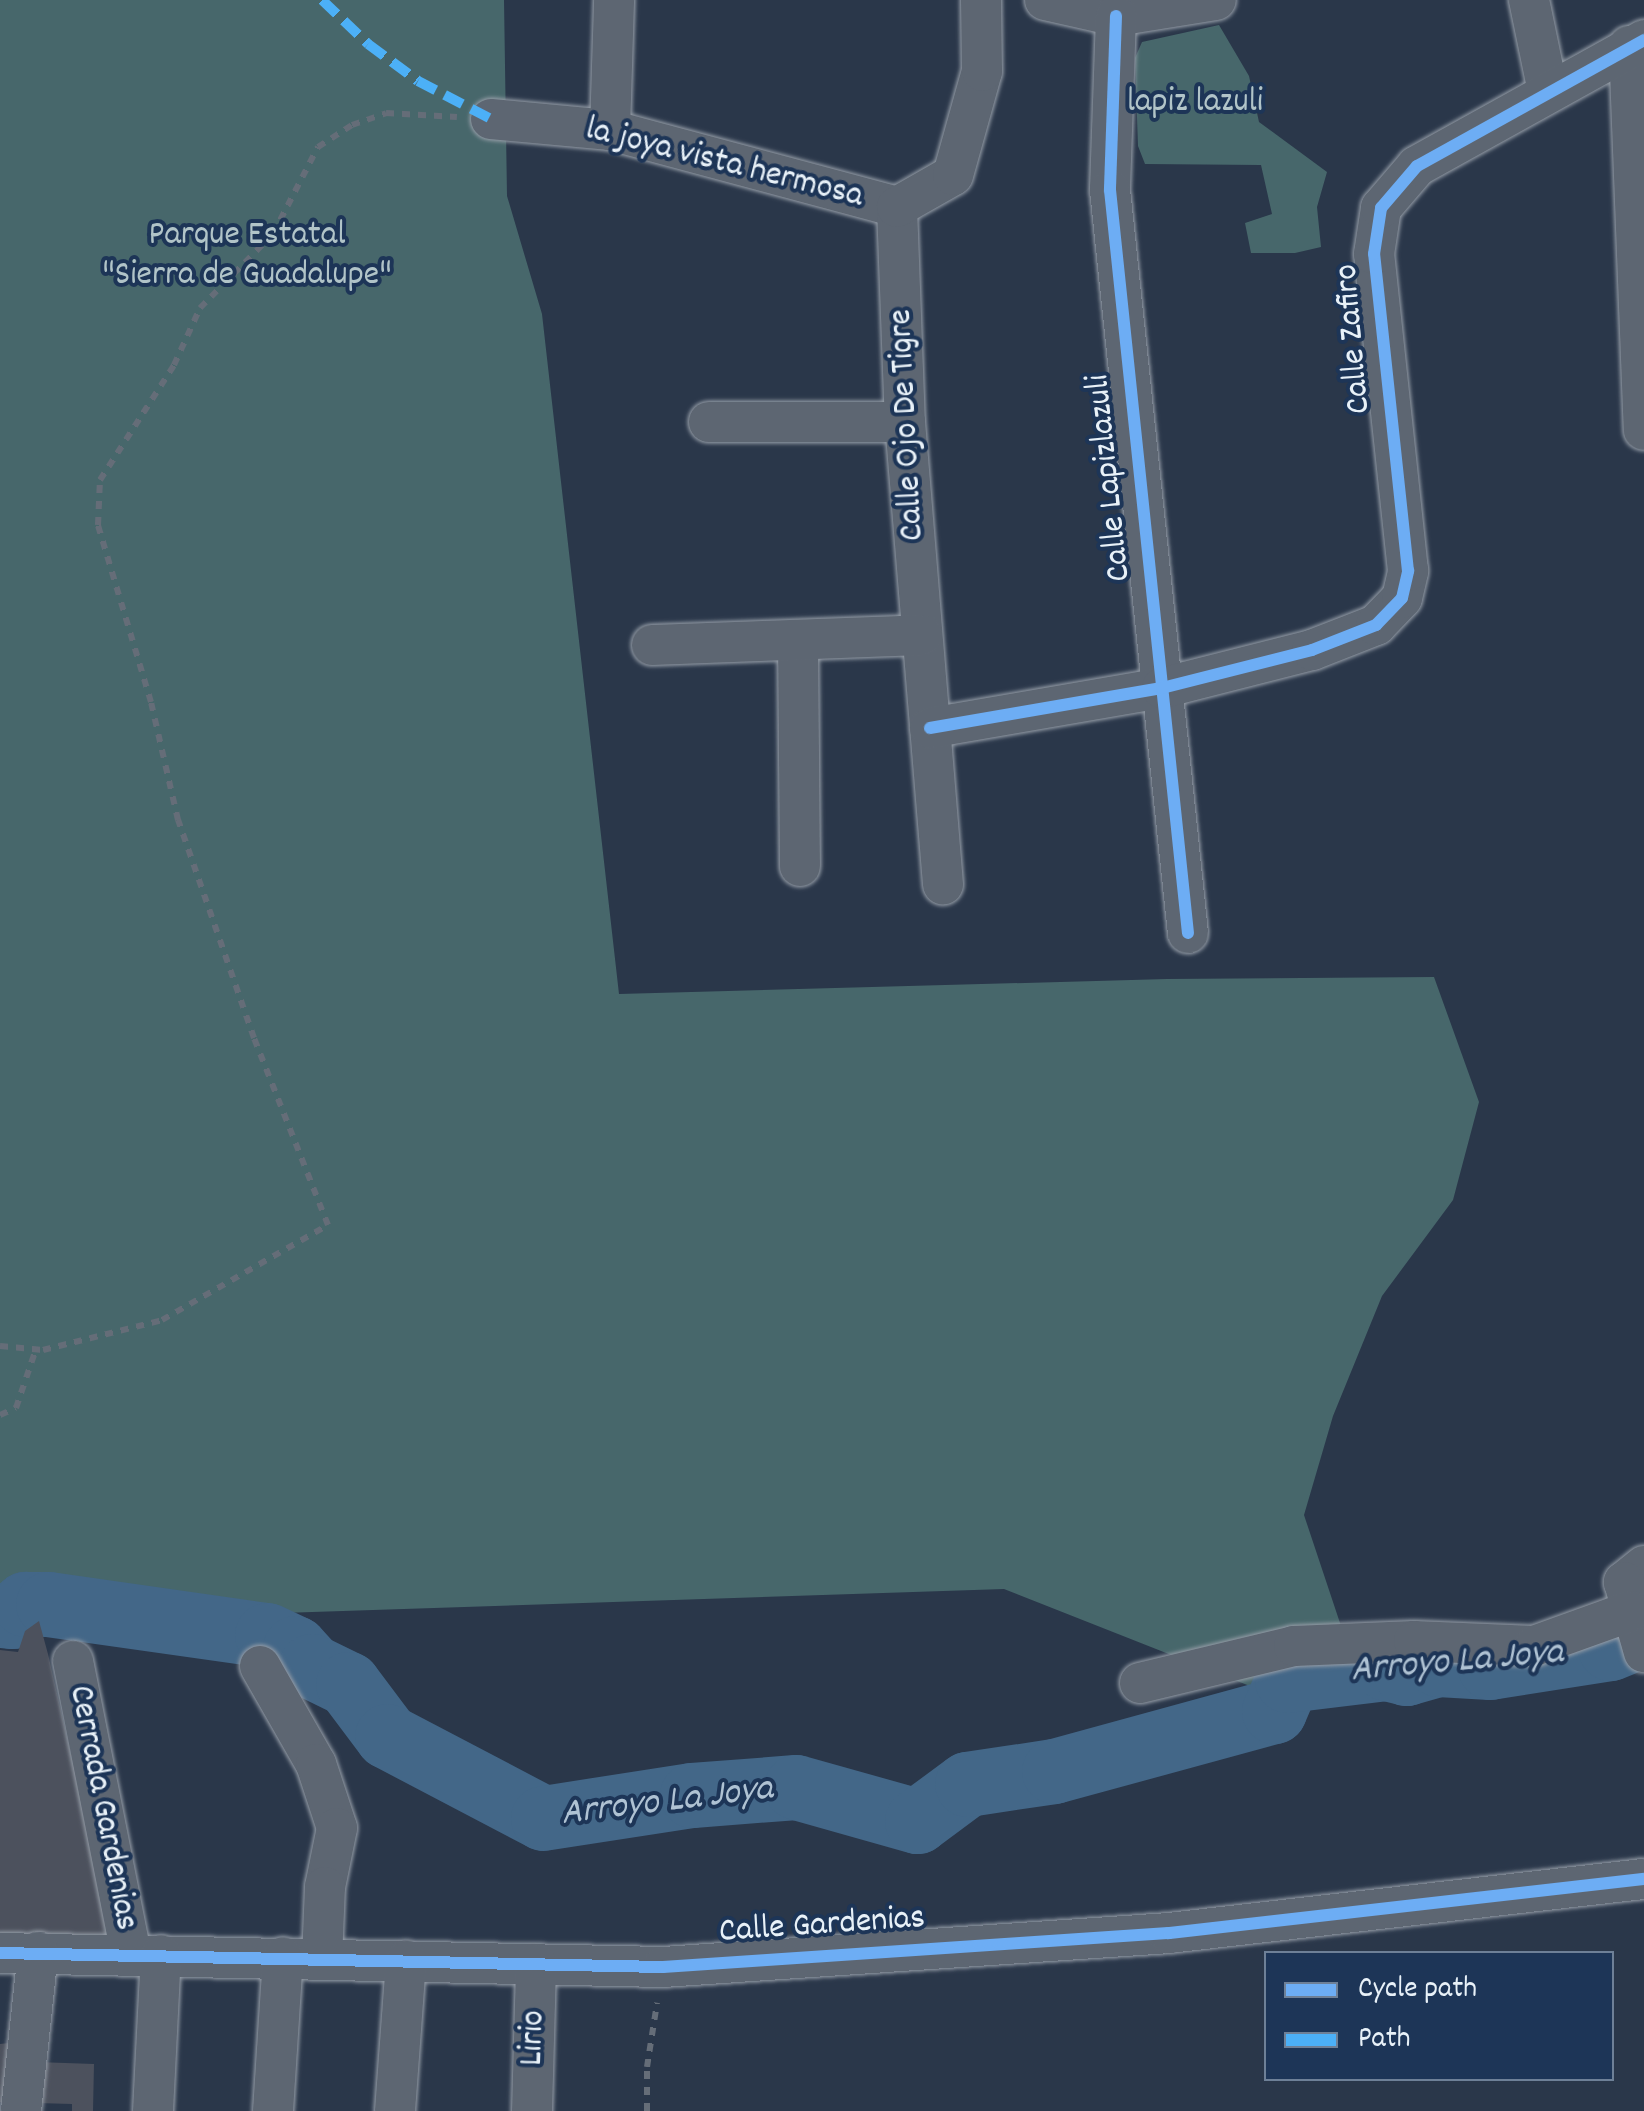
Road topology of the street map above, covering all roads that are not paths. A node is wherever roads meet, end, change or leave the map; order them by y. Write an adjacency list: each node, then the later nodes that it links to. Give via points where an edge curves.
1 (614, 0): 10 (street)
2 (981, 0): 11 (street, via 982,71 953,175)
3 (1045, 0): 6 (street)
4 (1216, 0): 6 (street)
5 (1529, 0): 8 (street)
6 (1116, 16): 18 (street, Calle Lapizlazuli, via 1110,190)
7 (1636, 43): 8 (street, Calle Zafiro); 14 (street)
8 (1548, 92): 18 (street, Calle Zafiro, via 1417,166 1381,208 1374,254 1408,572 1402,598 1376,625 1312,650)
9 (491, 119): 10 (street, la joya vista hermosa)
10 (610, 130): 11 (street, la joya vista hermosa)
11 (898, 207): 13 (street, Calle Ojo De Tigre)
12 (708, 422): 13 (street)
13 (905, 422): 15 (street, Calle Ojo De Tigre)
14 (1644, 430)
15 (922, 635): 16 (street); 19 (street, Calle Ojo De Tigre)
16 (798, 640): 17 (street); 20 (street)
17 (652, 645)
18 (1162, 688): 19 (street); 22 (street, Calle Lapizlazuli)
19 (930, 728): 21 (street, Calle Ojo De Tigre)
20 (800, 866)
21 (943, 884)
22 (1188, 932)
23 (1644, 1566): 24 (street, via 1624,1582)
24 (1637, 1633): 27 (street, via 1534,1646 1414,1640 1294,1646)
25 (73, 1661): 30 (street, Cerrada Gardenias)
26 (260, 1666): 31 (street, via 316,1764 337,1828)
27 (1140, 1683)
28 (1644, 1878): 33 (street, Calle Gardenias, via 1168,1933 663,1967)
29 (19, 1952): 30 (street, Calle Gardenias); 34 (street)
30 (146, 1955): 31 (street, Calle Gardenias); 35 (street, Cerrada Gardenias)
31 (303, 1958): 32 (street, Calle Gardenias); 36 (street)
32 (406, 1960): 33 (street, Calle Gardenias); 37 (street)
33 (536, 1964): 38 (street, Lirio)
34 (21, 2111)
35 (152, 2111)
36 (273, 2111)
37 (394, 2111)
38 (532, 2111)

